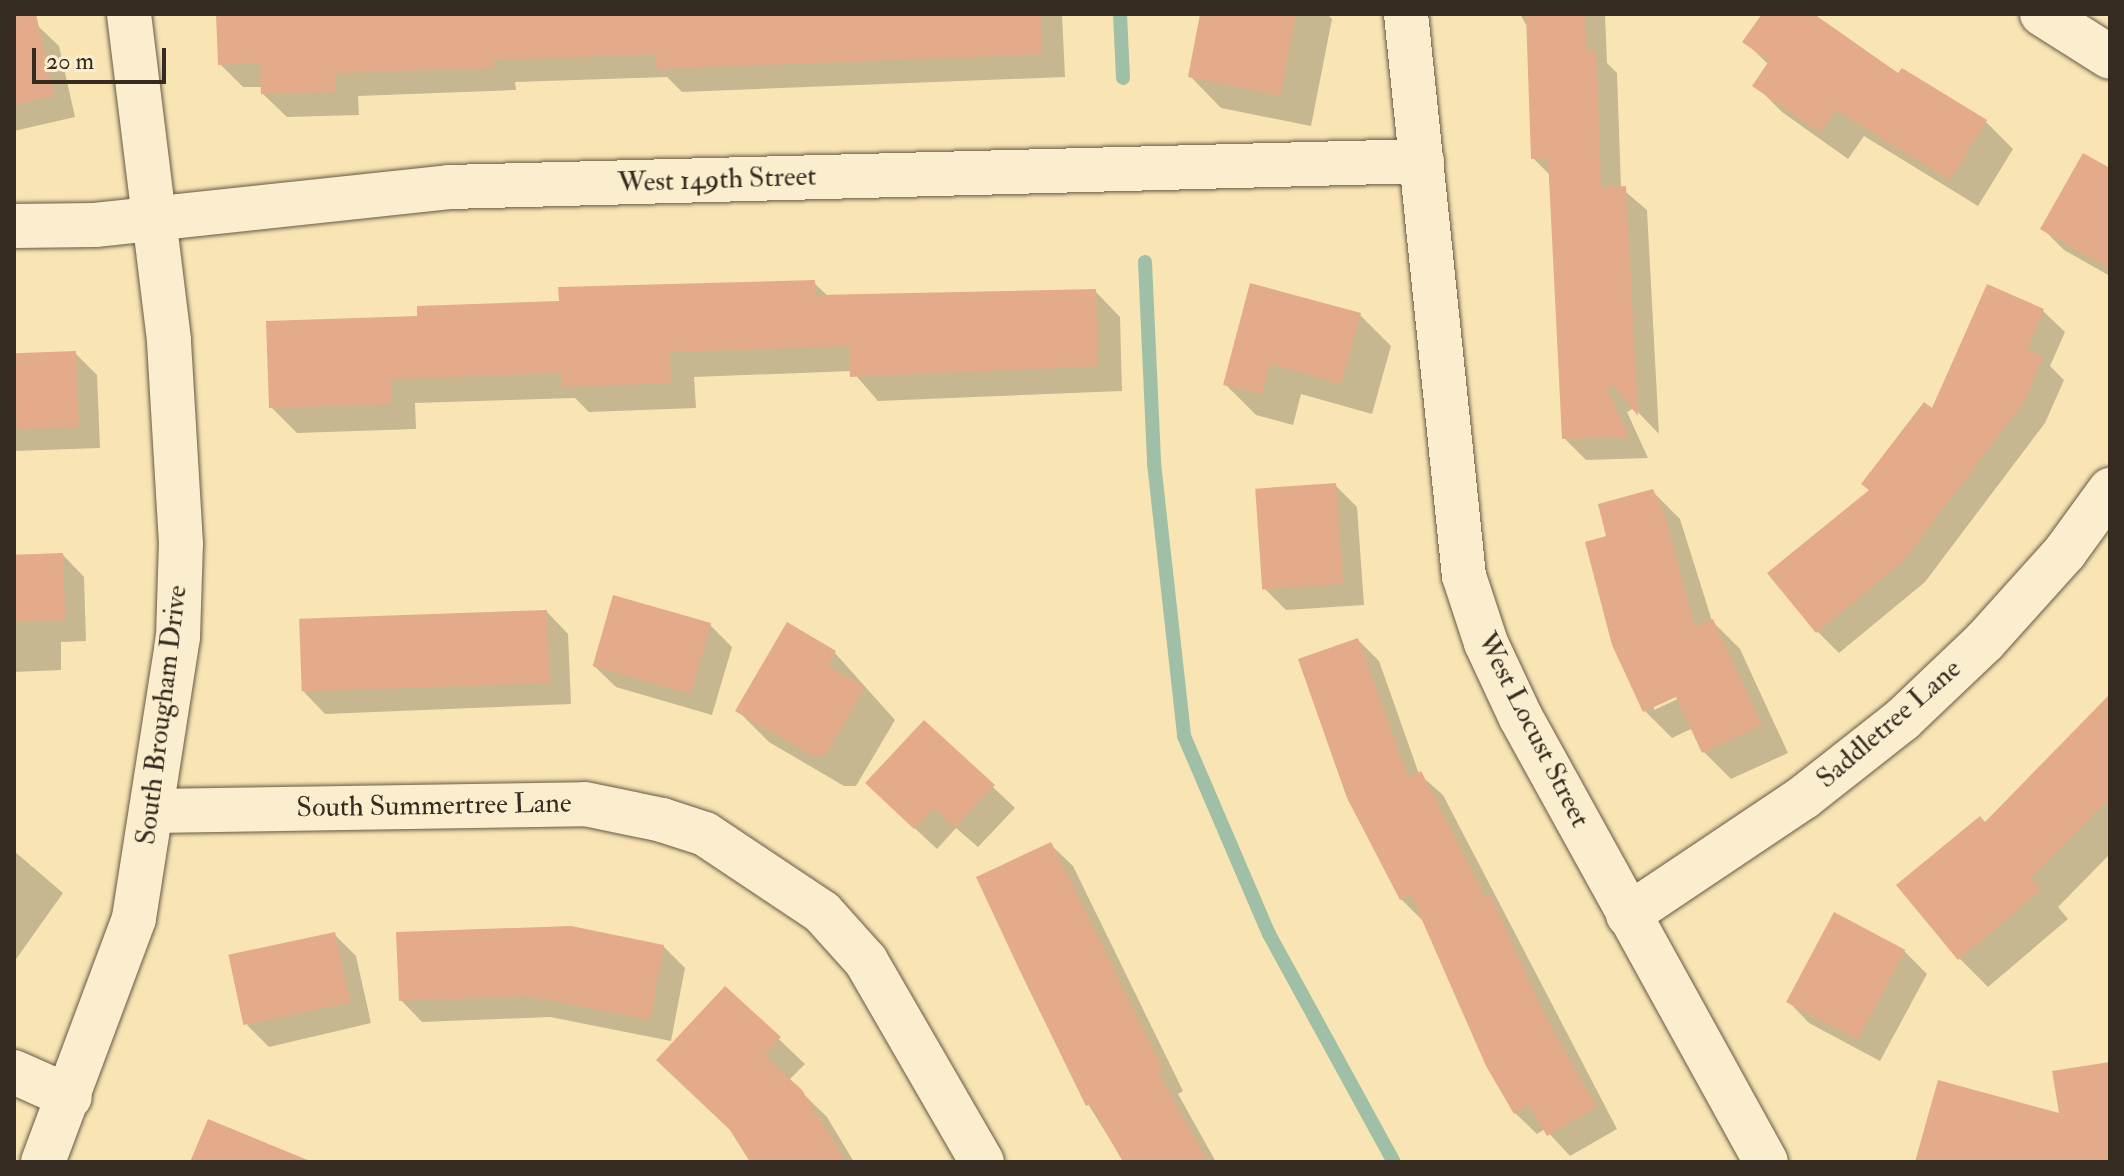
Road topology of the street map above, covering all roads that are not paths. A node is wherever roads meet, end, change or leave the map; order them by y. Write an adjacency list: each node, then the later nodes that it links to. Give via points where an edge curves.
1 (129, 14): 6 (street, South Brougham Drive)
2 (1406, 14): 5 (street, West Locust Street)
3 (2042, 14): 4 (street)
4 (2110, 57)
5 (1422, 161): 6 (street, West 149th Street, via 449,187); 10 (street, West Locust Street, via 1464,576 1486,643 1520,716)
6 (158, 219): 7 (street, West 149th Street); 9 (street, South Brougham Drive, via 181,544 178,637)
7 (14, 226)
8 (2110, 490): 10 (street, Saddletree Lane, via 2065,552 1985,641 1902,720 1804,797)
9 (153, 811): 12 (street, South Brougham Drive, via 123,959); 14 (street, South Summertree Lane, via 585,804 705,834 822,912 866,961)
10 (1628, 915): 15 (street, West Locust Street)
11 (14, 1072): 12 (street)
12 (70, 1097): 13 (street, South Brougham Drive)
13 (43, 1162)
14 (982, 1162)
15 (1766, 1162)

